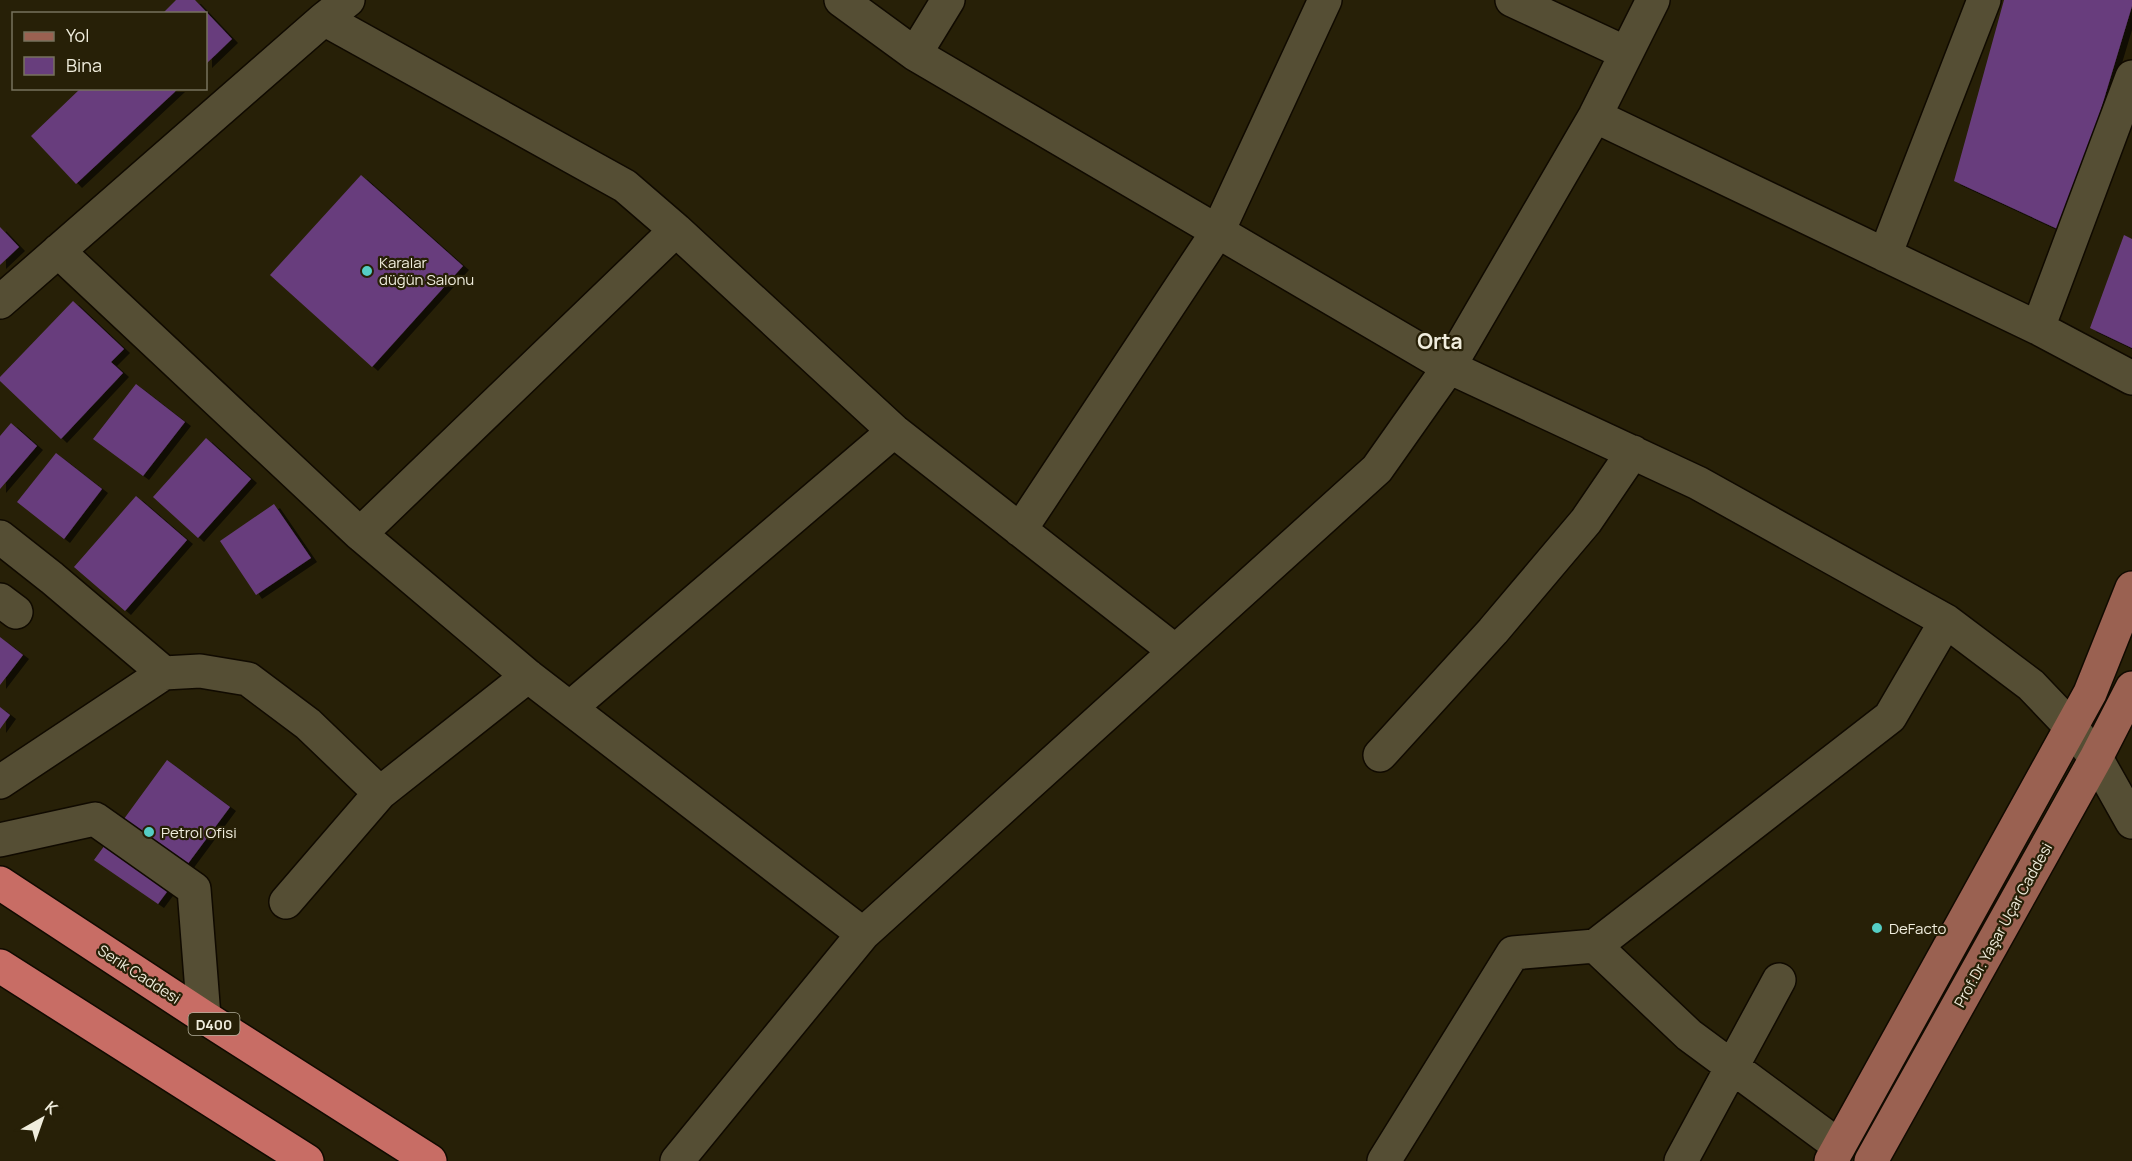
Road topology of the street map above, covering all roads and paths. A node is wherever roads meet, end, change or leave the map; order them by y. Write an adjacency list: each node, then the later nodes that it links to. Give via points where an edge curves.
1 (841, 0): 9 (street)
2 (948, 0): 9 (street)
3 (1325, 0): 13 (street)
4 (1512, 0): 8 (street)
5 (1653, 0): 8 (street)
6 (1984, 0): 15 (street)
7 (336, 9): 12 (street, via 625,186); 14 (street)
8 (1626, 53): 11 (street)
9 (915, 54): 13 (street)
10 (2132, 77): 17 (street)
11 (1595, 116): 15 (street); 18 (street)
12 (676, 230): 20 (street); 23 (street)
13 (1218, 231): 18 (street); 22 (street)
14 (58, 251): 16 (street); 23 (street)
15 (1885, 255): 17 (street)
16 (0, 302)
17 (2038, 328): 19 (street)
18 (1449, 367): 21 (street); 27 (street, via 1377,469)
19 (2132, 378)
20 (894, 431): 22 (street); 31 (street)
21 (1633, 452): 26 (street, via 1698,483); 33 (street, via 1586,521)
22 (1020, 530): 27 (street)
23 (360, 534): 29 (street)
24 (0, 537): 28 (street)
25 (2132, 588): 32 (main road, via 2091,693)
26 (1946, 621): 32 (street, via 2031,685); 42 (street, via 1890,717)
27 (1175, 651): 41 (street)
28 (164, 673): 35 (street); 36 (street, via 200,670 248,679 308,724)
29 (528, 676): 31 (street); 36 (street)
30 (2132, 688): 34 (main road, Prof.Dr. Yaşar Uçar Caddesi)
31 (570, 708): 41 (street)
32 (2072, 727): 34 (street); 47 (main road)
33 (1380, 755)
34 (2096, 758): 37 (street); 53 (main road, Prof.Dr. Yaşar Uçar Caddesi)
35 (0, 782)
36 (380, 793): 40 (street)
37 (2132, 822)
38 (0, 840): 45 (street, via 95,819 194,889)
39 (0, 883): 45 (highway, Serik Caddesi / D400)
40 (286, 902)
41 (863, 934): 50 (street)
42 (1595, 946): 46 (street, via 1689,1035); 51 (street, via 1513,953)
43 (0, 966): 48 (highway)
44 (1779, 980): 46 (street)
45 (204, 1017): 49 (highway, Serik Caddesi / D400)
46 (1732, 1067): 47 (street); 52 (street)
47 (1835, 1154)
48 (307, 1161)
49 (430, 1161)
50 (677, 1161)
51 (1384, 1161)
52 (1681, 1161)
53 (1871, 1161)

